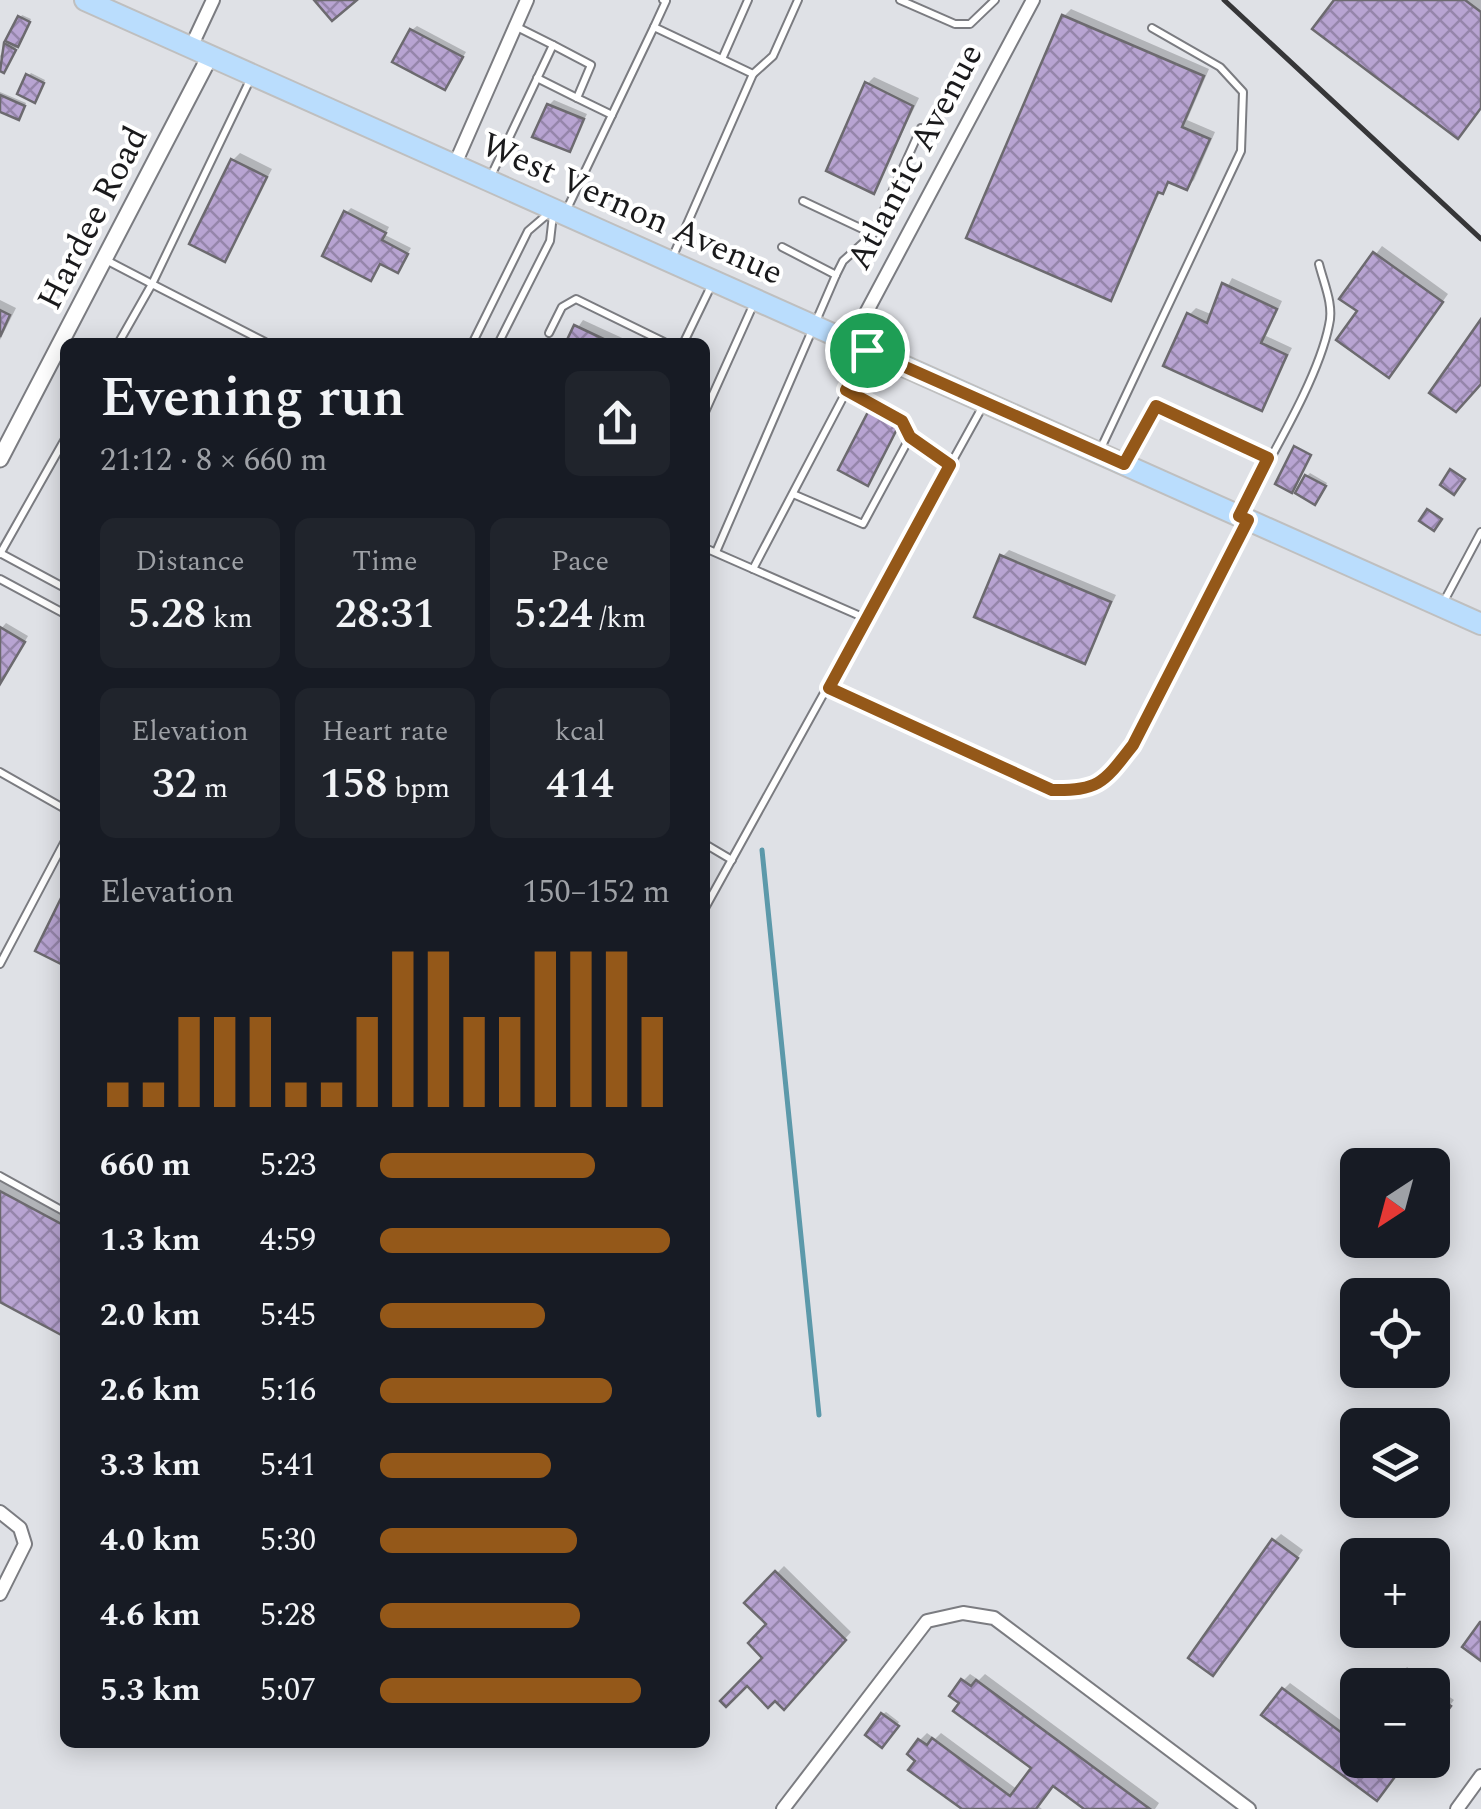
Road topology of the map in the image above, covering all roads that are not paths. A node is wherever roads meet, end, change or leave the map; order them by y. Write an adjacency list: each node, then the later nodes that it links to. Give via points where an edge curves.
1 (85, 0): 10 (main road, West Vernon Avenue)
2 (213, 0): 15 (street, Hardee Road)
3 (527, 0): 11 (street)
4 (665, 0): 12 (lane)
5 (748, 0): 16 (lane)
6 (798, 0): 17 (lane, via 773,56)
7 (900, 0): 8 (lane, via 955,24 970,24)
8 (995, 0)
9 (1032, 0): 46 (street, Atlantic Avenue)
10 (114, 6): 15 (main road, West Vernon Avenue)
11 (516, 26): 14 (lane); 23 (street)
12 (654, 27): 16 (lane); 21 (lane)
13 (1152, 28): 52 (lane, via 1220,67 1243,92 1241,151)
14 (552, 44): 19 (lane); 20 (lane, via 592,65)
15 (201, 51): 18 (main road, West Vernon Avenue); 29 (street, Hardee Road)
16 (722, 59): 17 (lane)
17 (753, 74): 30 (lane)
18 (253, 75): 23 (main road, West Vernon Avenue); 34 (lane)
19 (537, 78): 20 (lane); 24 (lane)
20 (577, 98): 21 (lane)
21 (612, 116): 26 (lane)
22 (921, 128): 27 (lane)
23 (455, 164): 24 (main road, West Vernon Avenue)
24 (489, 180): 26 (main road, West Vernon Avenue)
25 (803, 202): 27 (lane)
26 (559, 211): 30 (main road, West Vernon Avenue); 41 (lane, via 528,231); 42 (lane)
27 (872, 234): 32 (lane)
28 (782, 247): 32 (lane)
29 (105, 260): 34 (lane); 38 (street, Hardee Road)
30 (670, 262): 33 (main road, West Vernon Avenue)
31 (1318, 264): 53 (lane, via 1330,324)
32 (836, 274): 36 (lane)
33 (714, 281): 35 (main road, West Vernon Avenue); 44 (lane)
34 (152, 284): 39 (lane); 40 (lane)
35 (755, 300): 36 (main road, West Vernon Avenue); 48 (lane)
36 (813, 326): 46 (main road, West Vernon Avenue); 61 (lane)
37 (549, 333): 43 (lane, via 562,307 576,300)
38 (64, 338)
39 (121, 338)
40 (257, 338)
41 (476, 338)
42 (501, 338)
43 (656, 338)
44 (686, 338)
45 (60, 345): 54 (street, Hardee Road)
46 (859, 347): 47 (lane); 49 (main road, West Vernon Avenue)
47 (846, 390): 50 (lane, via 902,421); 57 (lane)
48 (710, 401)
49 (984, 402): 52 (main road, West Vernon Avenue); 56 (lane)
50 (910, 437): 56 (lane); 57 (lane, via 863,524)
51 (60, 448): 62 (lane)
52 (1098, 453): 55 (main road, West Vernon Avenue)
53 (1268, 458): 55 (lane, via 1156,406); 58 (lane)
54 (0, 459)
55 (1124, 464): 58 (main road, West Vernon Avenue)
56 (950, 465): 68 (lane)
57 (793, 494): 63 (lane)
58 (1244, 518): 66 (main road, West Vernon Avenue); 70 (lane, via 1133,745 1109,775 1085,790 1052,790)
59 (1481, 532): 66 (lane)
60 (710, 550): 61 (lane)
61 (716, 552): 63 (lane)
62 (0, 553): 65 (lane)
63 (753, 569): 68 (lane)
64 (0, 579): 67 (lane)
65 (60, 585)
66 (1442, 606): 69 (main road, West Vernon Avenue)
67 (60, 611)
68 (867, 619): 70 (lane)
69 (1481, 624)
70 (829, 688): 75 (lane)
71 (0, 772): 72 (lane)
72 (60, 805)
73 (710, 847): 75 (lane)
74 (60, 850): 77 (lane)
75 (732, 860): 76 (lane)
76 (710, 899)
77 (0, 964)
78 (0, 1176): 79 (lane)
79 (60, 1209)
80 (0, 1512): 81 (street, via 20,1528 25,1544)
81 (0, 1594)
82 (1481, 1776): 85 (street)
83 (783, 1809): 84 (street, via 927,1622 963,1613 994,1618)
84 (1249, 1809)
85 (1456, 1809)

